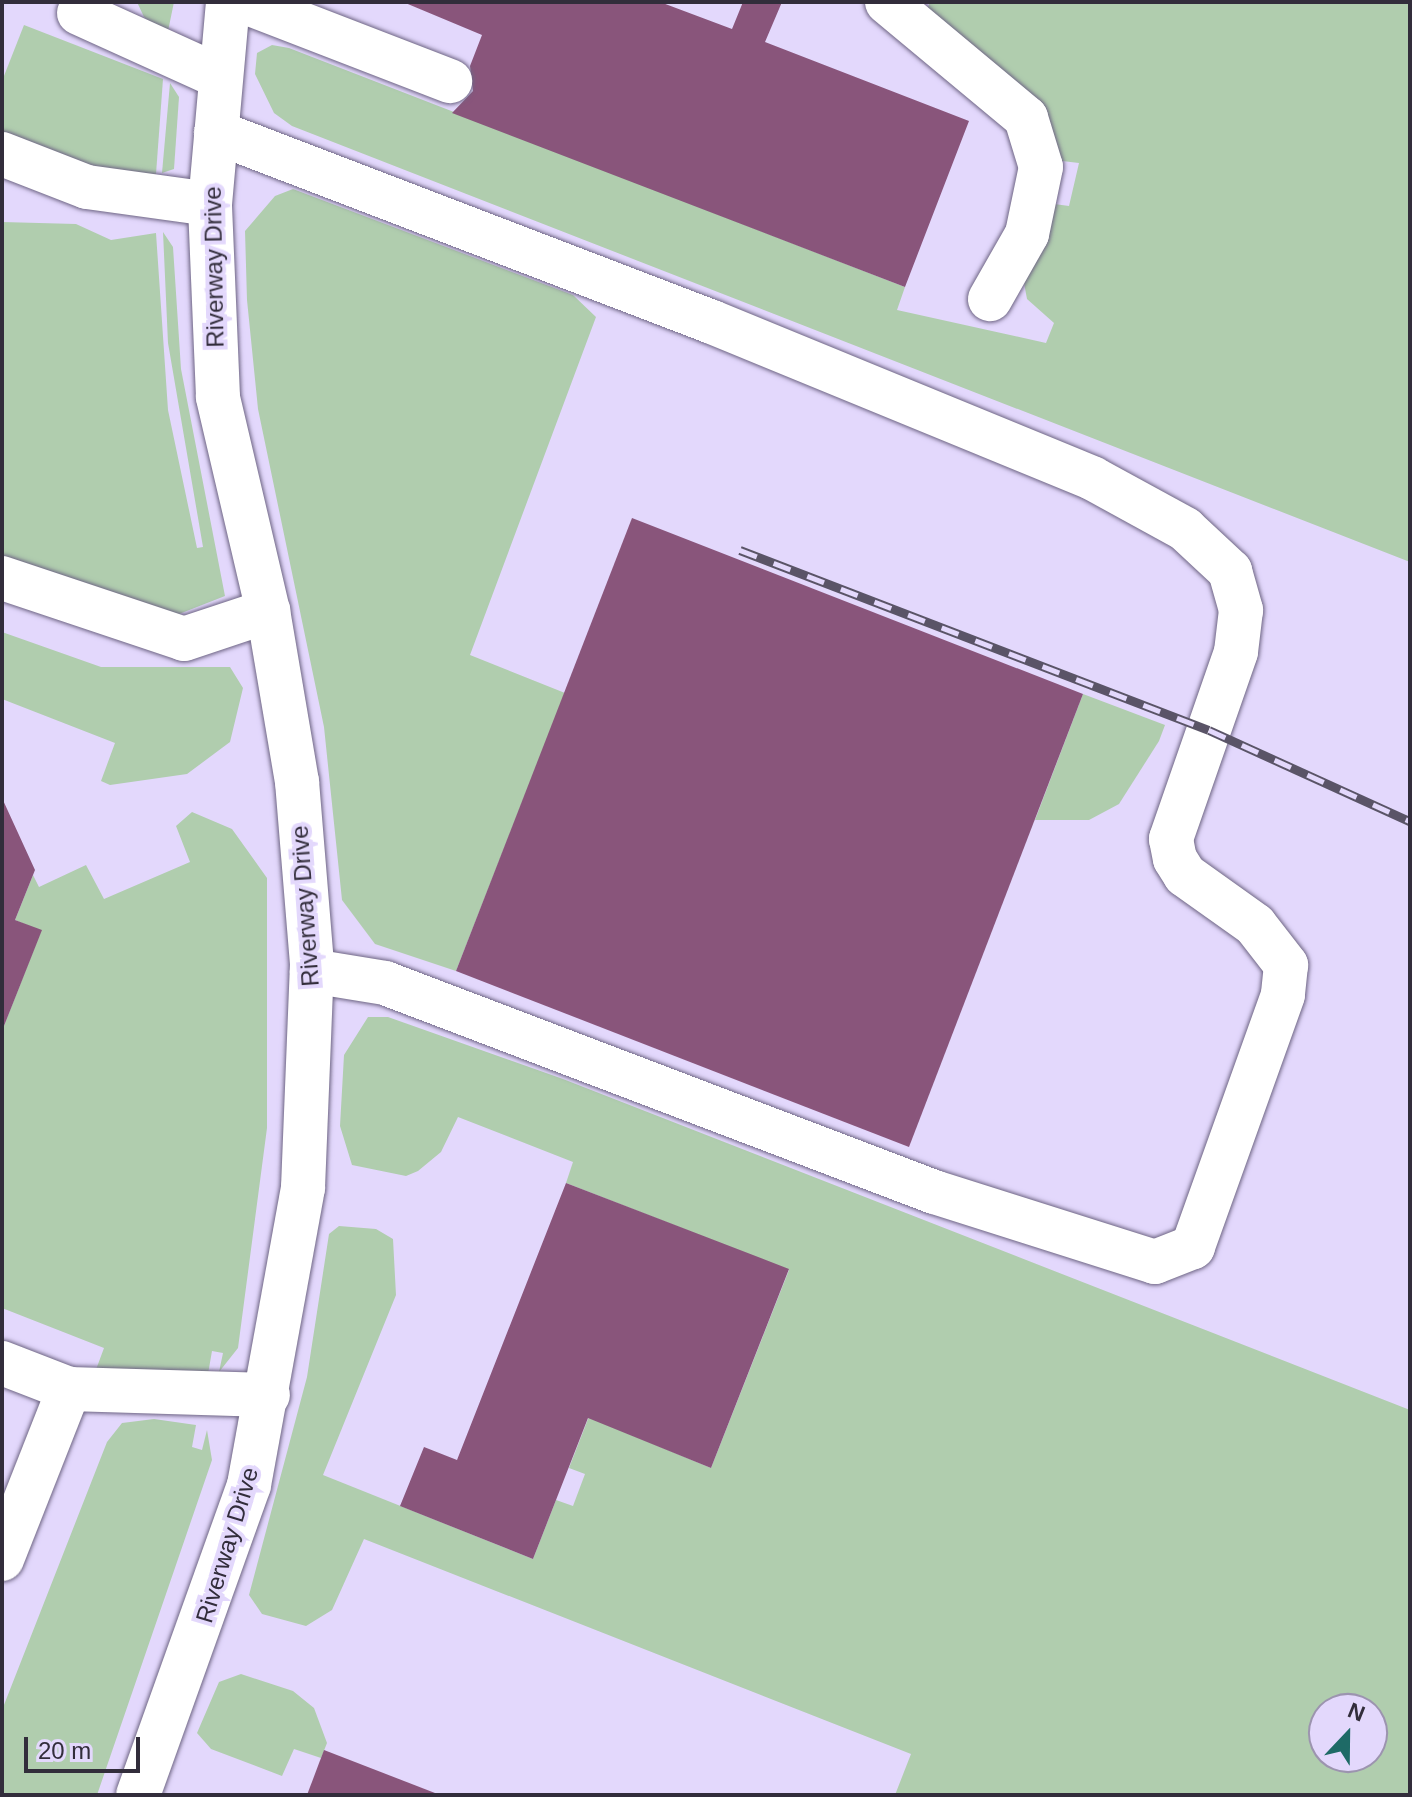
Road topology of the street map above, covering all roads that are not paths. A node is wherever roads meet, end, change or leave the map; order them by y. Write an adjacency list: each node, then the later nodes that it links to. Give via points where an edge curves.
1 (228, 2): 5 (street, Riverway Drive)
2 (245, 2): 6 (street)
3 (887, 2): 10 (street, via 1026,118 1041,167 1027,234)
4 (79, 13): 5 (street)
5 (220, 77): 7 (street, Riverway Drive)
6 (450, 81)
7 (216, 132): 9 (street, Riverway Drive); 13 (street, via 712,322 1092,478 1185,529 1230,571 1241,610 1236,652 1171,839 1175,859 1185,875 1255,925 1286,965 1283,995 1193,1247 1155,1262 934,1192 385,983)
8 (2, 154): 9 (street, via 87,187)
9 (210, 204): 12 (street, Riverway Drive, via 218,397)
10 (990, 299)
11 (2, 578): 12 (street, via 184,639)
12 (268, 611): 13 (street, Riverway Drive, via 297,782)
13 (312, 971): 16 (street, Riverway Drive, via 303,1188)
14 (2, 1363): 15 (street)
15 (69, 1389): 16 (street); 17 (street)
16 (268, 1395): 18 (street, Riverway Drive, via 249,1485)
17 (2, 1559)
18 (138, 1795)

